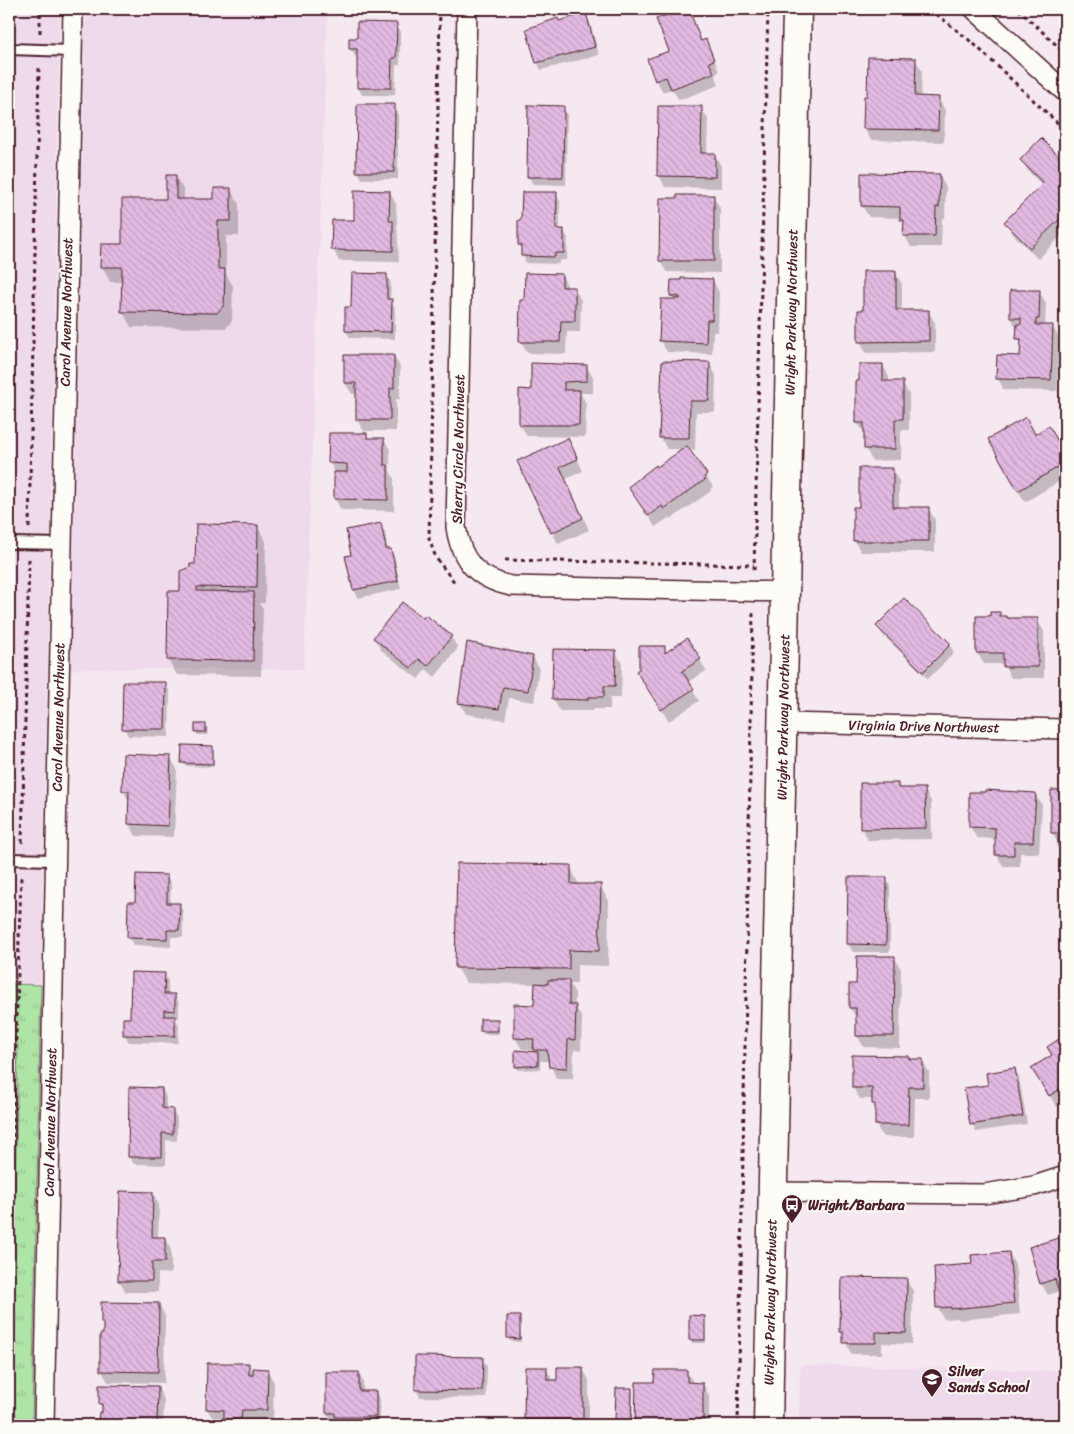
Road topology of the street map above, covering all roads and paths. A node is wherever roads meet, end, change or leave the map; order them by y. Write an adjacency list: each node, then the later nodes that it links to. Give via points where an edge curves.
1 (40, 9): 11 (path)
2 (73, 9): 12 (street, Carol Avenue Northwest)
3 (440, 9): 21 (path, via 429,532 436,558)
4 (468, 9): 22 (street, Sherry Circle Northwest, via 456,527 463,554 485,578 511,586)
5 (768, 9): 20 (path)
6 (796, 9): 23 (street, Wright Parkway Northwest)
7 (930, 9): 15 (path, via 974,44)
8 (974, 9): 14 (street)
9 (1018, 9): 13 (path)
10 (9, 49): 11 (lane)
11 (39, 50): 12 (lane); 17 (path)
12 (72, 50): 18 (street, Carol Avenue Northwest)
13 (1065, 53)
14 (1065, 92)
15 (1065, 130)
16 (9, 543): 17 (lane)
17 (29, 543): 18 (lane); 29 (path)
18 (62, 544): 30 (street, Carol Avenue Northwest)
19 (500, 559): 20 (path, via 515,562)
20 (754, 565): 22 (path)
21 (458, 586)
22 (754, 591): 23 (street, Sherry Circle Northwest); 25 (path)
23 (785, 592): 26 (street, Wright Parkway Northwest)
24 (744, 612): 25 (path)
25 (753, 613): 35 (path)
26 (782, 723): 27 (street, Virginia Drive Northwest); 32 (street, Wright Parkway Northwest)
27 (1065, 729)
28 (9, 858): 29 (lane)
29 (22, 859): 30 (lane); 33 (path)
30 (55, 860): 34 (street, Carol Avenue Northwest)
31 (1065, 1176): 32 (street, via 1034,1186 984,1194)
32 (773, 1192): 36 (street, Wright Parkway Northwest)
33 (9, 1257)
34 (44, 1425)
35 (738, 1425)
36 (768, 1425)

